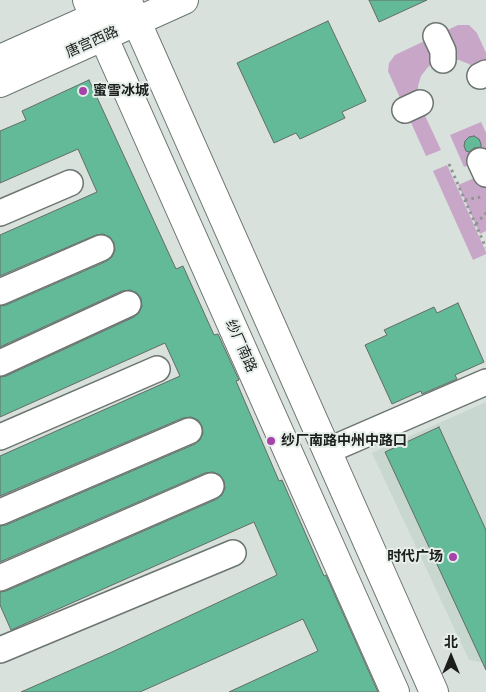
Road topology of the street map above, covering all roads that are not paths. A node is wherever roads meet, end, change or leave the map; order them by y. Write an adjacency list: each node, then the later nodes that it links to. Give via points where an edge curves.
1 (184, 0): 2 (main road, 唐宫西路)
2 (131, 6): 3 (main road, 唐宫西路); 18 (main road)
3 (95, 18): 5 (main road, 唐宫西路); 7 (main road, 唐宫西路); 24 (main road, 纱厂南路)
4 (436, 36): 6 (street, via 443,51)
5 (0, 59)
6 (443, 60)
7 (0, 83)
8 (70, 183): 9 (street)
9 (0, 213)
10 (101, 248): 11 (street)
11 (0, 292)
12 (128, 304): 13 (street)
13 (0, 363)
14 (157, 369): 17 (street)
15 (486, 382): 18 (street)
16 (189, 431): 20 (street)
17 (0, 437)
18 (327, 451): 25 (main road)
19 (211, 486): 22 (street)
20 (0, 512)
21 (233, 553): 23 (street)
22 (0, 578)
23 (0, 650)
24 (395, 692)
25 (434, 692)

